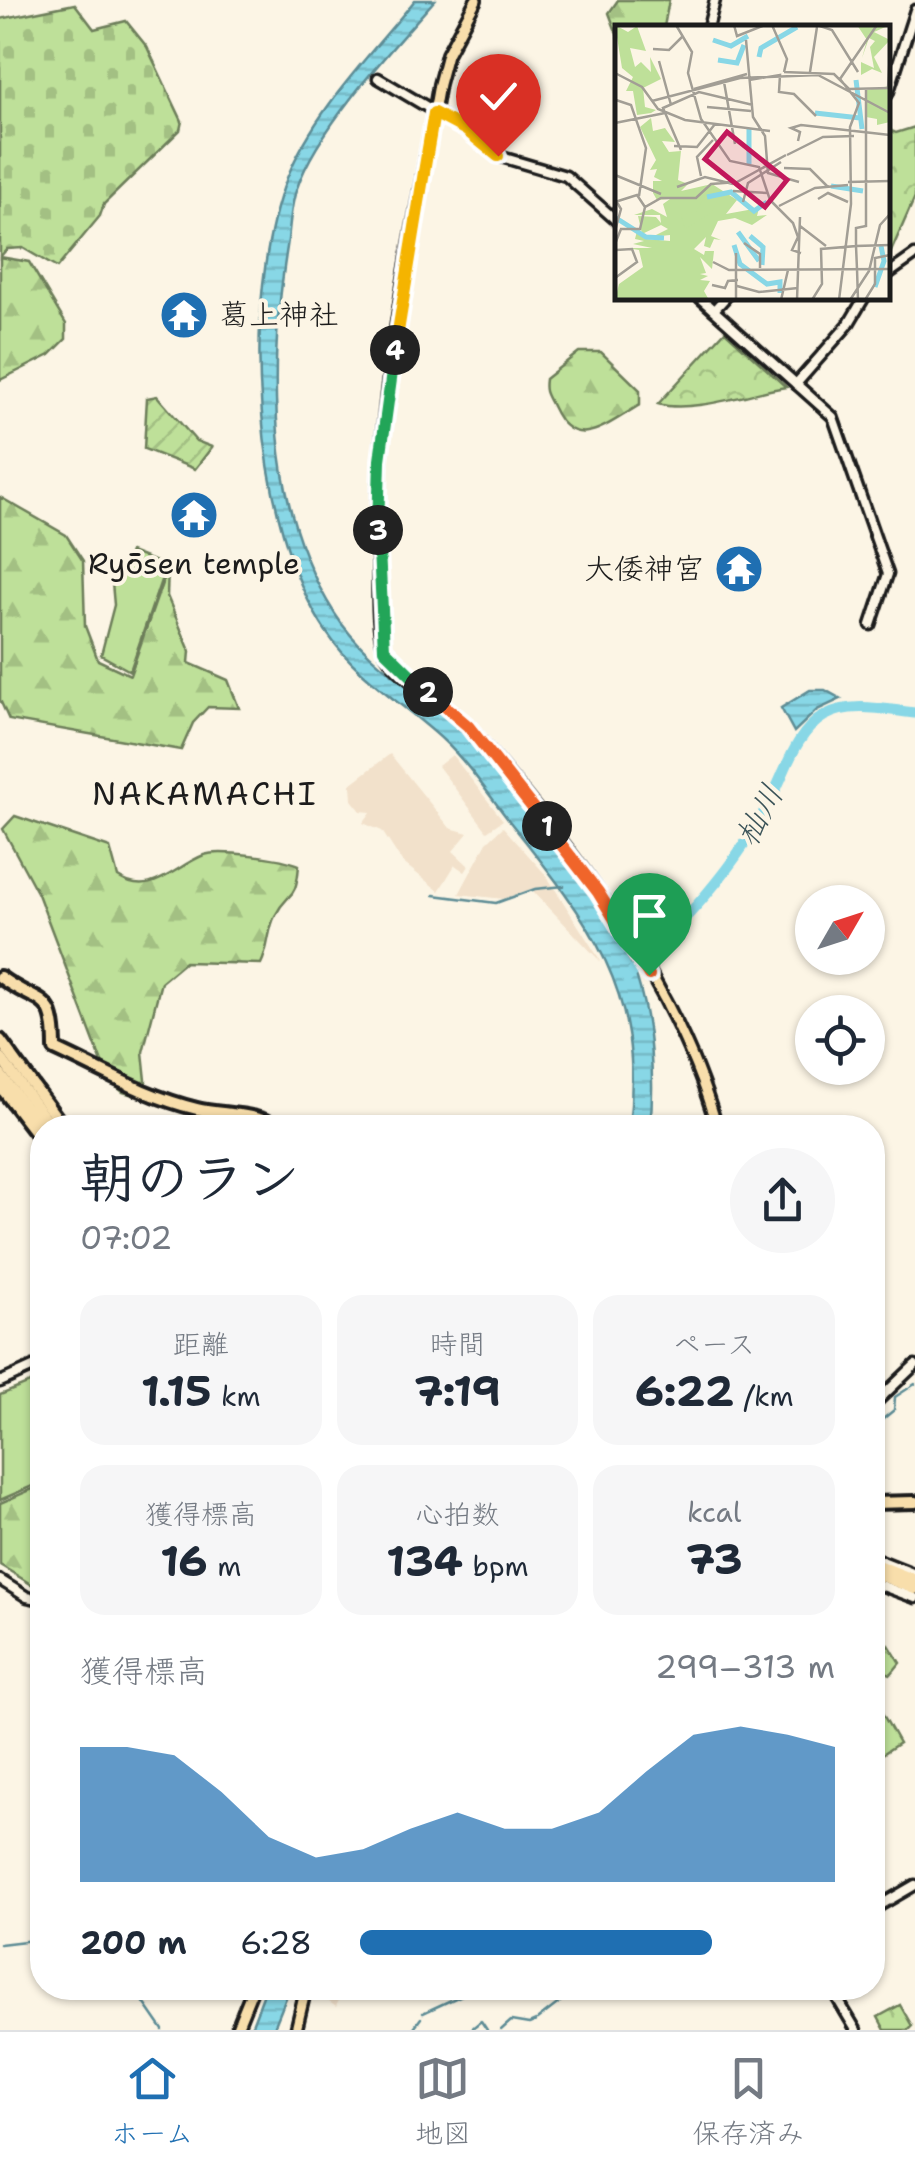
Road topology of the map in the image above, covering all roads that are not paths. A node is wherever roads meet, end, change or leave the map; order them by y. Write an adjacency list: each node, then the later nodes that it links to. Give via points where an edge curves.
1 (476, 0): 7 (main road, via 447,54)
2 (715, 0): 4 (street)
3 (915, 10): 6 (street)
4 (709, 25)
5 (378, 78): 7 (street)
6 (890, 88)
7 (434, 113): 8 (street, via 498,156 566,176); 28 (main road, via 380,460 384,649 478,738 582,870 686,1035)
8 (615, 219)
9 (915, 255): 11 (street)
10 (890, 258): 11 (street)
11 (898, 266): 12 (street)
12 (890, 272)
13 (702, 300): 16 (street)
14 (723, 300): 16 (street)
15 (863, 300): 17 (street)
16 (714, 310): 17 (street)
17 (796, 384): 18 (street, via 833,417 883,556 888,574)
18 (870, 625)
19 (0, 976): 27 (highway, via 50,1006 55,1049 154,1098)
20 (0, 1040): 26 (highway)
21 (0, 1057): 25 (highway)
22 (0, 1074): 24 (highway)
23 (0, 1086): 29 (highway)
24 (31, 1115)
25 (42, 1115)
26 (55, 1115)
27 (218, 1115)
28 (713, 1115)
29 (30, 1125)
30 (915, 1365): 33 (street)
31 (30, 1368): 32 (street)
32 (0, 1382)
33 (885, 1394)
34 (915, 1502): 35 (highway)
35 (885, 1503)
36 (885, 1565): 38 (highway)
37 (885, 1577): 41 (highway)
38 (915, 1577)
39 (0, 1580): 42 (street)
40 (885, 1587): 43 (street)
41 (915, 1589)
42 (30, 1596)
43 (915, 1598)
44 (915, 1885): 45 (street)
45 (885, 1902)
46 (247, 2000): 49 (main road)
47 (303, 2000): 50 (main road)
48 (838, 2000): 51 (street)
49 (236, 2030)
50 (296, 2030)
51 (856, 2030)

